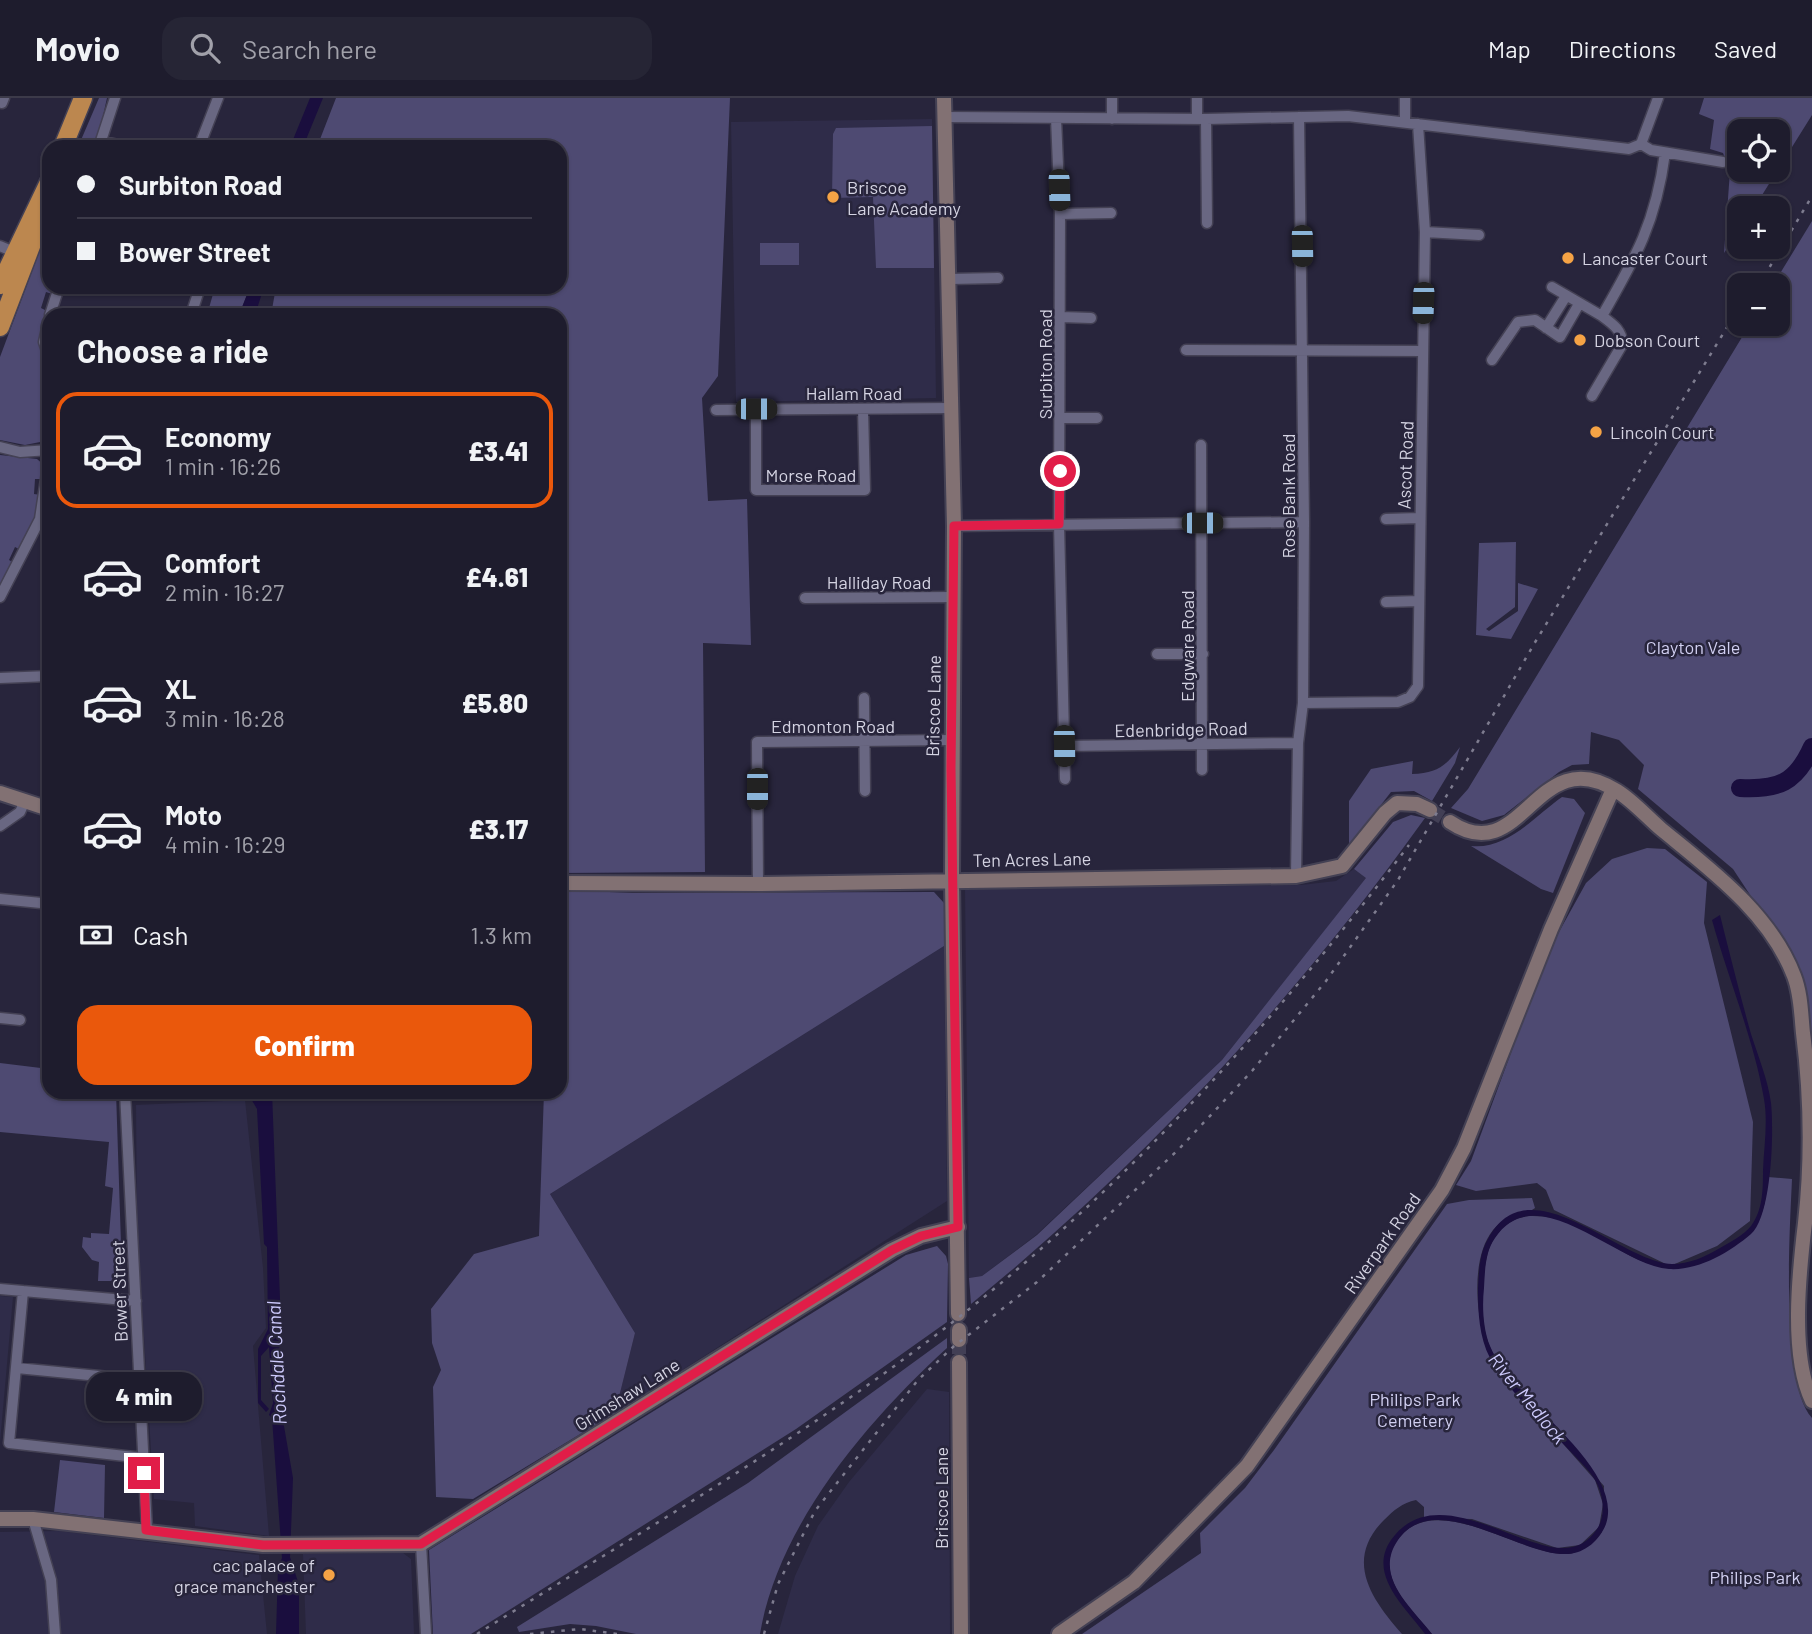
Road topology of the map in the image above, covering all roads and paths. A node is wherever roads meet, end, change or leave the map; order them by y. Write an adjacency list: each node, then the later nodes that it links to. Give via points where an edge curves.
1 (115, 98): 17 (street)
2 (218, 98): 18 (street)
3 (944, 98): 9 (street, Briscoe Lane)
4 (1112, 98): 12 (street)
5 (1197, 98): 13 (street)
6 (1405, 98): 14 (street)
7 (1658, 98): 19 (street)
8 (79, 100): 16 (highway)
9 (944, 117): 11 (street); 30 (street, Briscoe Lane)
10 (1300, 117): 13 (street); 14 (street); 40 (street, Rose Bank Road)
11 (1056, 118): 12 (street); 24 (street, Surbiton Road)
12 (1112, 119): 13 (street)
13 (1201, 119): 25 (street)
14 (1405, 122): 15 (street)
15 (1418, 124): 19 (street, via 1629,149); 26 (street, Ascot Road)
16 (65, 140)
17 (101, 140)
18 (202, 140)
19 (1641, 144): 20 (street)
20 (1665, 153): 21 (street); 35 (street, via 1658,204 1642,248)
21 (1723, 162)
22 (42, 198): 28 (highway, via 37,233)
23 (1111, 213): 24 (street)
24 (1060, 215): 36 (street, Surbiton Road)
25 (1207, 223)
26 (1425, 232): 27 (street); 42 (street, Ascot Road)
27 (1479, 235)
28 (14, 252): 31 (highway); 38 (highway)
29 (998, 278): 30 (street)
30 (950, 279): 45 (street, Briscoe Lane)
31 (0, 285)
32 (1552, 287): 33 (street)
33 (1566, 296): 34 (street); 39 (street)
34 (1579, 304): 35 (street); 39 (street, via 1560,337)
35 (1602, 316): 44 (street, via 1623,337 1622,345)
36 (1061, 317): 37 (street); 49 (street, Surbiton Road)
37 (1091, 318)
38 (0, 327)
39 (1546, 328): 43 (street, via 1535,320 1518,322)
40 (1304, 349): 41 (street); 42 (street); 57 (street, Rose Bank Road)
41 (1186, 350)
42 (1422, 351): 55 (street, Ascot Road)
43 (1492, 360)
44 (1592, 396)
45 (951, 408): 47 (street, Hallam Road); 60 (street, Briscoe Lane)
46 (756, 409): 47 (street, Hallam Road); 47 (street, Morse Road, via 756,490 865,491); 48 (street, Hallam Road)
47 (863, 409)
48 (716, 410)
49 (1060, 418): 50 (street); 59 (street, Surbiton Road)
50 (1097, 418)
51 (1201, 445): 58 (street, Edgware Road)
52 (0, 447): 53 (street)
53 (42, 450)
54 (42, 505): 61 (street, via 40,519)
55 (1419, 518): 56 (street); 64 (street, Ascot Road)
56 (1386, 519)
57 (1304, 522): 58 (street); 71 (street, Rose Bank Road)
58 (1202, 523): 59 (street); 67 (street, Edgware Road)
59 (1059, 524): 60 (street); 76 (street, Surbiton Road)
60 (954, 526): 62 (street, Briscoe Lane)
61 (0, 597)
62 (954, 597): 63 (street, Halliday Road); 72 (street, Briscoe Lane)
63 (805, 598)
64 (1419, 601): 65 (street); 71 (street, Ascot Road, via 1418,685 1410,697 1398,702)
65 (1386, 602)
66 (1157, 654): 67 (street)
67 (1203, 654): 75 (street, Edgware Road)
68 (42, 676): 69 (street)
69 (0, 678)
70 (864, 698): 73 (street)
71 (1303, 703): 74 (street, Rose Bank Road)
72 (951, 740): 73 (street, Edmonton Road); 88 (street, Briscoe Lane)
73 (864, 742): 80 (street); 90 (street, Edmonton Road, via 757,742)
74 (1298, 743): 75 (street, Edenbridge Road); 87 (street, Rose Bank Road)
75 (1202, 745): 76 (street, Edenbridge Road); 77 (street, Edgware Road)
76 (1064, 746): 78 (street, Surbiton Road)
77 (1202, 770)
78 (1065, 779)
79 (1613, 789): 85 (street, via 1583,780 1565,781 1492,835 1472,834); 104 (street, via 1744,901 1776,942 1794,977 1810,1105 1800,1322 1804,1376); 113 (street, Riverpark Road, via 1550,929 1464,1149 1441,1190 1247,1466 1134,1582)
80 (865, 791)
81 (0, 793): 82 (street)
82 (25, 801): 83 (street); 86 (street, via 20,812)
83 (42, 807)
84 (1430, 810): 87 (street, Ten Acres Lane, via 1397,803 1342,866)
85 (1450, 822)
86 (0, 827)
87 (1296, 876): 88 (street, Ten Acres Lane)
88 (952, 880): 90 (street, Ten Acres Lane); 96 (street, Briscoe Lane)
89 (567, 883): 90 (street, Ten Acres Lane)
90 (758, 884)
91 (0, 899): 92 (street)
92 (41, 903)
93 (0, 1018): 94 (street)
94 (20, 1020)
95 (125, 1099): 99 (street, Bower Street)
96 (958, 1227): 100 (street, Briscoe Lane); 109 (street, Grimshaw Lane, via 921,1236 892,1250)
97 (0, 1289): 98 (street)
98 (23, 1291): 99 (street); 102 (street)
99 (136, 1301): 103 (street, Bower Street)
100 (958, 1314)
101 (959, 1362): 112 (street, Briscoe Lane)
102 (17, 1368): 103 (street); 105 (street, via 9,1443)
103 (139, 1380): 105 (street, Bower Street)
104 (1812, 1401)
105 (143, 1458): 108 (street, Bower Street)
106 (0, 1519): 107 (street)
107 (33, 1519): 108 (street); 110 (street, via 51,1580)
108 (146, 1530): 109 (street, via 263,1545)
109 (421, 1544): 111 (street)
110 (55, 1634)
111 (426, 1634)
112 (961, 1634)
113 (1059, 1634)

